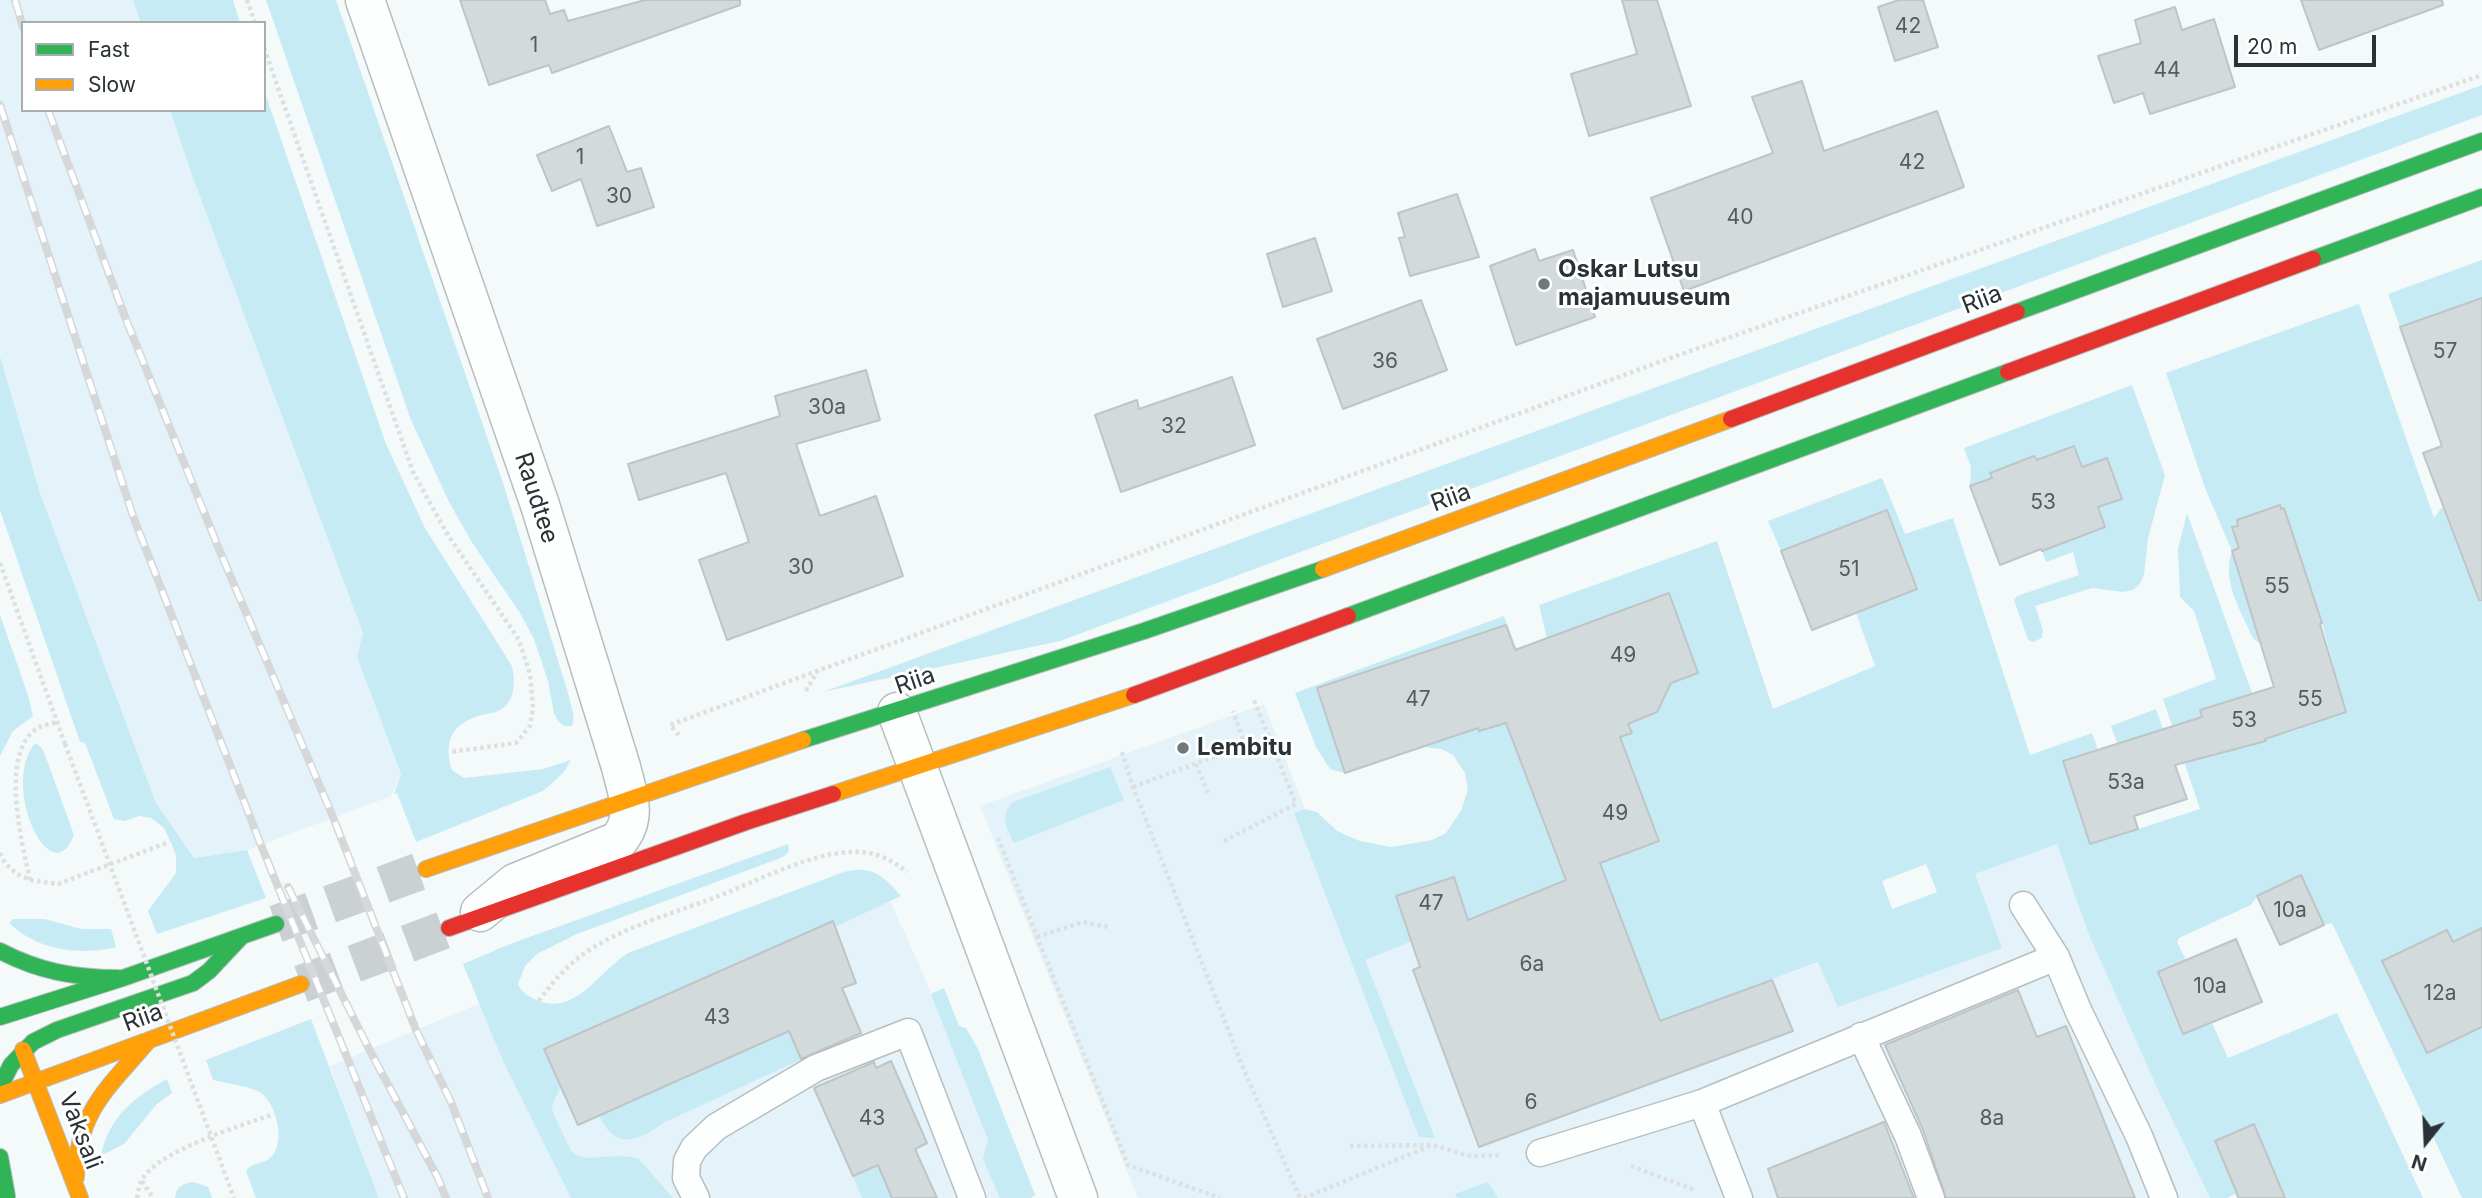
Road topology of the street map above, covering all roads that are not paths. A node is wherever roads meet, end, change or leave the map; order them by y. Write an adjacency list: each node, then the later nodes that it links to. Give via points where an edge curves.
1 (365, 0): 6 (street, Raudtee, via 540,505)
2 (2482, 141): 4 (main road, Riia, via 1265,590)
3 (2482, 197): 5 (main road, via 1101,707)
4 (897, 712): 5 (street); 6 (main road, Riia)
5 (917, 767): 9 (main road); 29 (street)
6 (628, 799): 7 (main road, Riia); 9 (street, Raudtee, via 627,830 618,841 515,883)
7 (426, 869)
8 (2024, 905): 13 (lane)
9 (461, 923)
10 (276, 924): 11 (main road, Riia)
11 (242, 936): 14 (main road, Riia); 16 (main road, via 193,983 33,1042)
12 (0, 951): 14 (main road, via 54,974)
13 (2056, 957): 17 (lane); 32 (lane)
14 (123, 978): 16 (main road, Riia)
15 (301, 984): 18 (main road, Riia)
16 (10, 1024): 19 (main road, Vaksali); 20 (main road)
17 (1861, 1036): 21 (lane); 31 (lane)
18 (149, 1040): 19 (main road, Riia); 26 (main road, via 85,1116 75,1162)
19 (34, 1078): 20 (main road, Riia); 26 (main road, Vaksali)
20 (5, 1084)
21 (1702, 1103): 23 (lane); 30 (lane)
22 (38, 1134): 26 (main road, via 54,1166)
23 (1540, 1153)
24 (0, 1157): 25 (main road)
25 (4, 1191)
26 (79, 1194)
27 (696, 1198): 28 (lane, via 686,1178 687,1161 716,1127 816,1068 908,1032)
28 (972, 1198)
29 (1078, 1198)
30 (1739, 1198)
31 (1931, 1198)
32 (2164, 1198)

